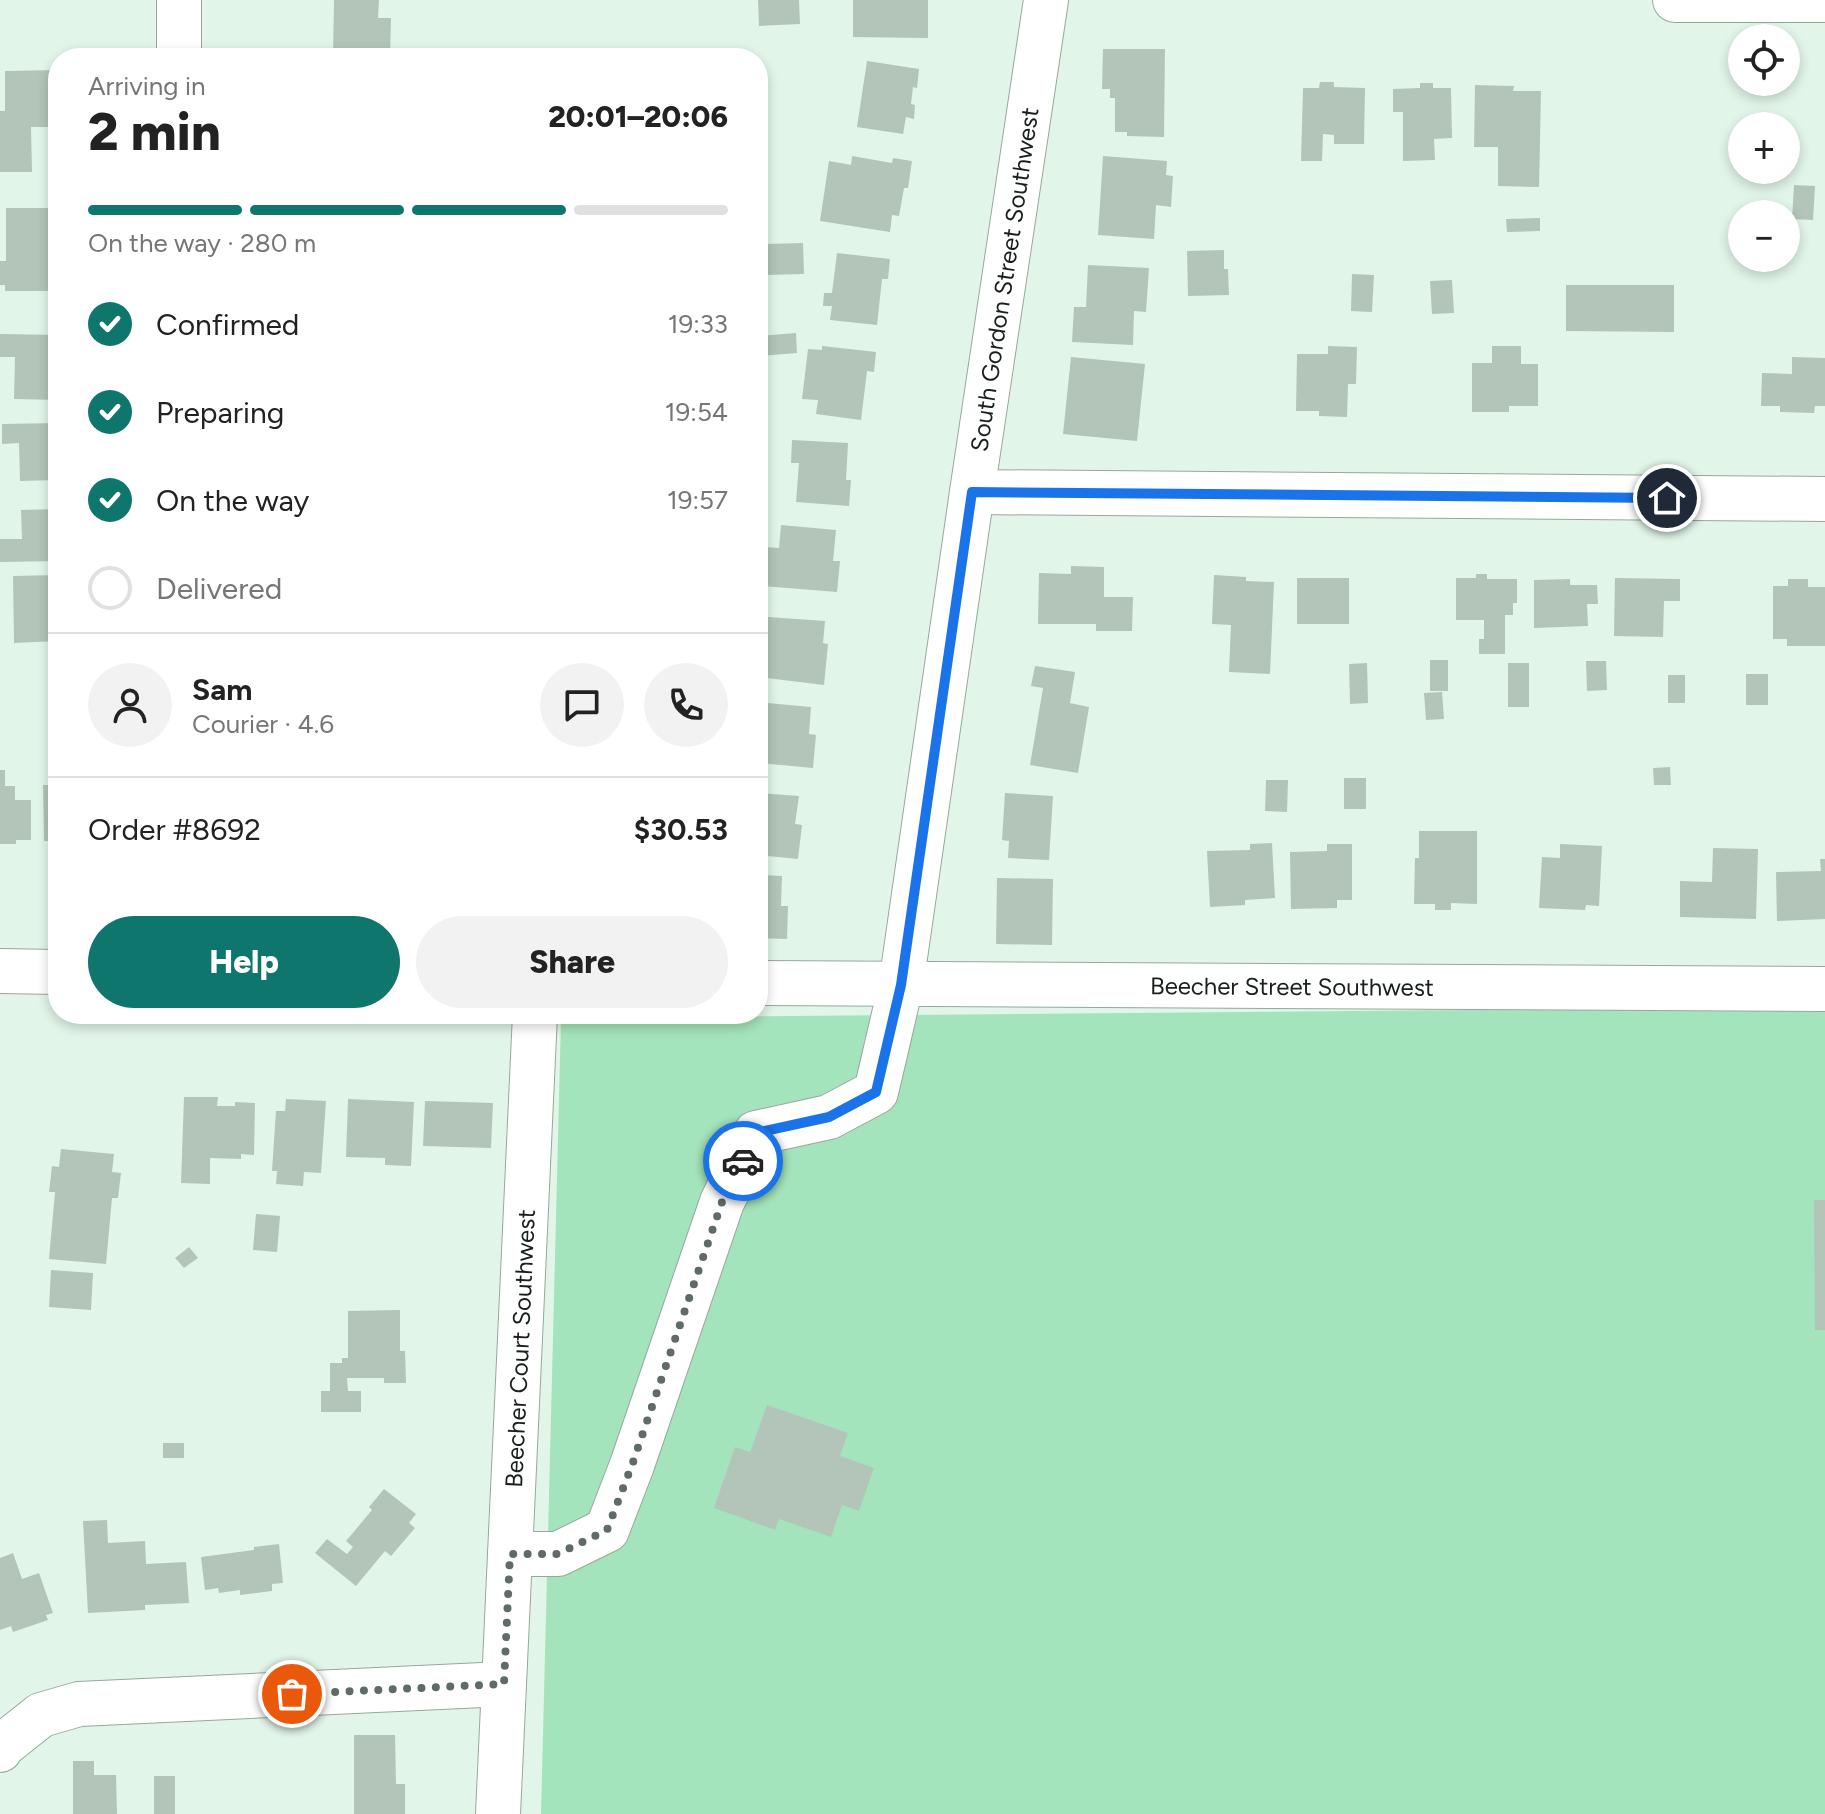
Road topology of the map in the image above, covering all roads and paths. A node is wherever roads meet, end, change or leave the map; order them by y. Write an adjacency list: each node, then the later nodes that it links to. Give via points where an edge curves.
1 (179, 0): 5 (street)
2 (1046, 0): 6 (street, South Gordon Street Southwest)
3 (1675, 0): 4 (street)
4 (1825, 0)
5 (179, 48)
6 (972, 492): 7 (street); 11 (street, South Gordon Street Southwest)
7 (1825, 499)
8 (0, 971): 9 (street)
9 (48, 972)
10 (768, 983): 11 (street, Beecher Street Southwest)
11 (901, 985): 12 (street, Beecher Street Southwest); 14 (street, South Gordon Street Southwest, via 876,1092 829,1117 756,1133 722,1202 607,1530 558,1554)
12 (1825, 989)
13 (535, 1024): 14 (street, Beecher Court Southwest)
14 (510, 1554): 15 (street, Beecher Court Southwest)
15 (504, 1684): 16 (street, via 79,1704 41,1715); 17 (street, Beecher Court Southwest)
16 (0, 1750)
17 (498, 1814)

